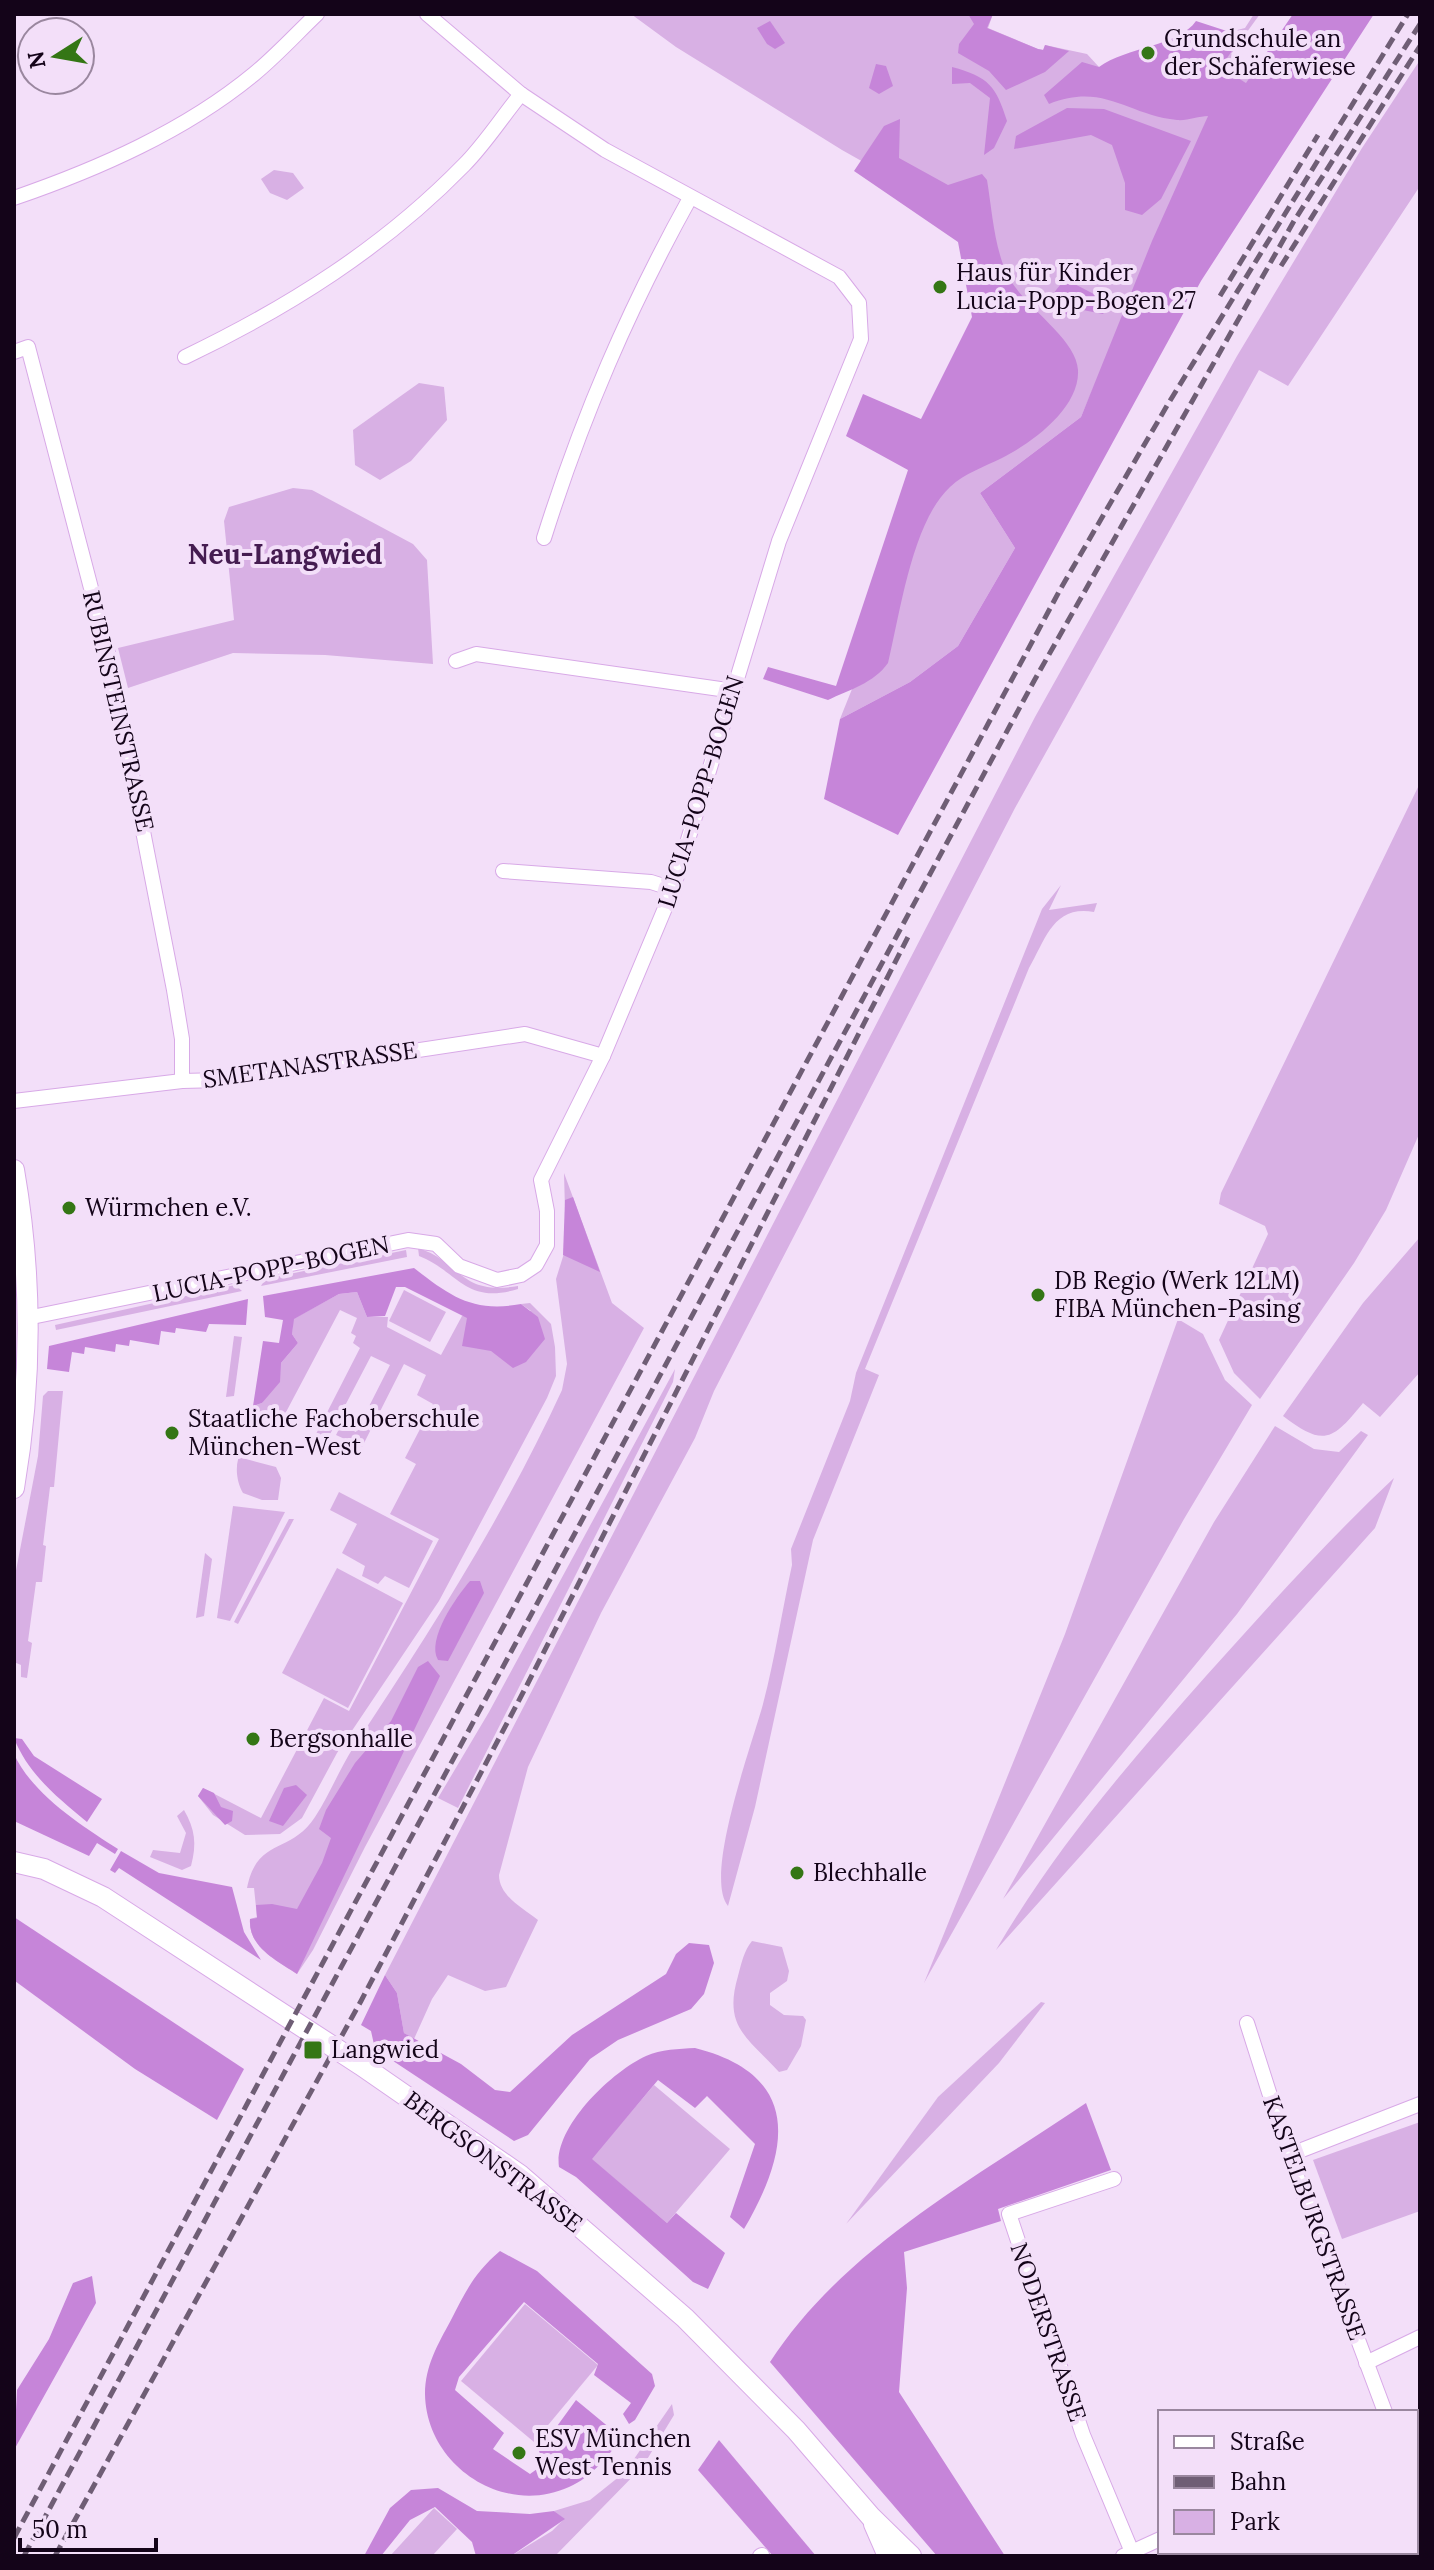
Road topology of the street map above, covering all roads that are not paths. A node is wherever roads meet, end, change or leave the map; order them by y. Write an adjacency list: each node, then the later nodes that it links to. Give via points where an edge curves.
1 (317, 14): 4 (street, via 255,74 213,104 129,153)
2 (427, 14): 3 (street, LUCIA-POPP-BOGEN)
3 (521, 94): 5 (street, LUCIA-POPP-BOGEN); 7 (street, via 466,164 412,216 265,319)
4 (14, 198)
5 (690, 198): 8 (street, via 602,371); 10 (street, LUCIA-POPP-BOGEN, via 839,277 859,303 861,339 779,541)
6 (21, 349): 14 (street, RUBINSTEINSTRASSE, via 109,657 178,1014)
7 (185, 357)
8 (544, 538)
9 (456, 661): 10 (street, via 476,654)
10 (734, 691): 12 (street, LUCIA-POPP-BOGEN)
11 (503, 871): 12 (street, via 651,882)
12 (673, 889): 13 (street, LUCIA-POPP-BOGEN)
13 (603, 1056): 14 (street, SMETANASTRASSE, via 525,1034 221,1080); 17 (street, LUCIA-POPP-BOGEN, via 541,1180 547,1245 536,1265 521,1275 497,1280 459,1266 436,1244 408,1240)
14 (182, 1081): 15 (street, SMETANASTRASSE)
15 (14, 1101)
16 (14, 1170): 17 (street)
17 (27, 1318): 18 (street, via 25,1402)
18 (14, 1488)
19 (14, 1862): 27 (street, BERGSONSTRASSE, via 44,1869 103,1897 520,2175 685,2318 796,2430)
20 (1247, 2023): 22 (street, KASTELBURGSTRASSE)
21 (1420, 2104): 22 (street)
22 (1289, 2155): 25 (street, KASTELBURGSTRASSE)
23 (1114, 2179): 29 (street, NODERSTRASSE, via 1009,2214)
24 (1420, 2337): 25 (street)
25 (1366, 2363): 26 (street, KASTELBURGSTRASSE)
26 (1384, 2410)
27 (871, 2517): 30 (street, BERGSONSTRASSE); 31 (street, BERGSONSTRASSE)
28 (1158, 2540): 29 (street, NODERSTRASSE)
29 (1128, 2554)
30 (888, 2556)
31 (911, 2556)

